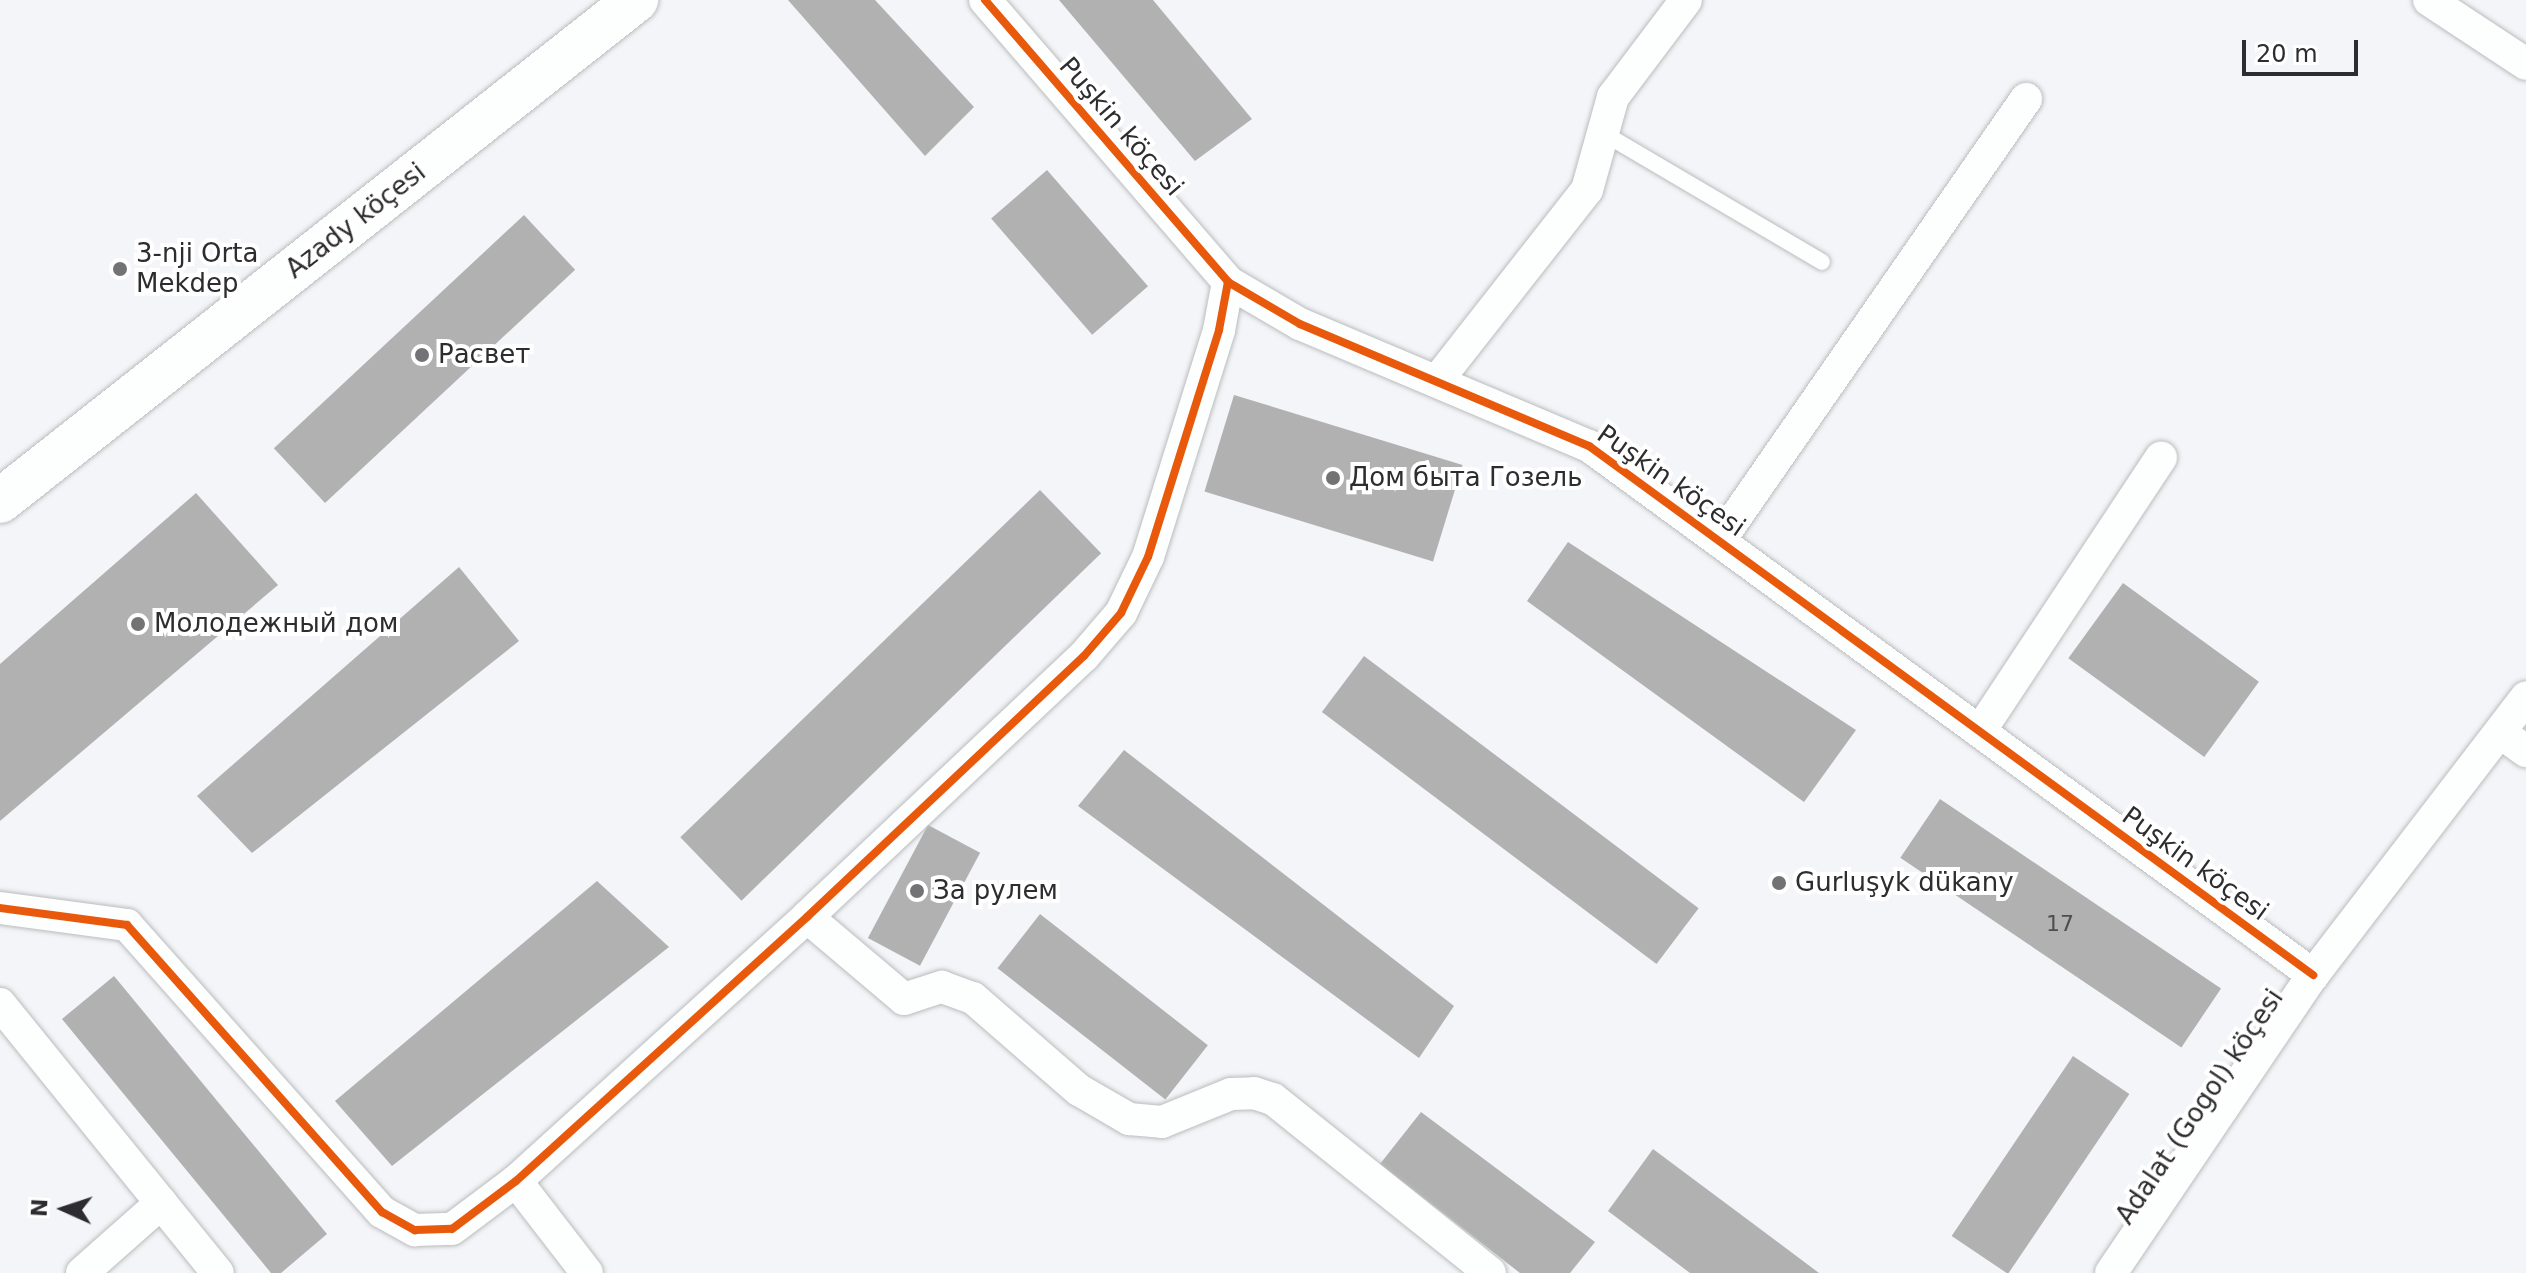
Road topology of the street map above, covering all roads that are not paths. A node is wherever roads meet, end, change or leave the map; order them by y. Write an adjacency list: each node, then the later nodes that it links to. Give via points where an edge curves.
1 (636, 0): 12 (main road, Azady köçesi)
2 (985, 0): 9 (street, Puşkin köçesi)
3 (1686, 0): 7 (street, via 1628,70)
4 (2429, 0): 5 (street)
5 (2526, 64)
6 (2026, 99): 13 (street)
7 (1603, 133): 8 (lane); 10 (street, via 1587,190)
8 (1822, 262)
9 (1228, 282): 10 (street, Puşkin köçesi, via 1300,324); 18 (street, via 1219,330 1148,557 1121,613 1084,656)
10 (1437, 381): 13 (street, Puşkin köçesi, via 1589,446)
11 (2161, 458): 15 (street)
12 (0, 501)
13 (1720, 540): 15 (street, Puşkin köçesi)
14 (2526, 697): 16 (street, Adalat (Gogol) köçesi)
15 (1980, 731): 19 (street, Puşkin köçesi)
16 (2514, 742): 19 (street, Adalat (Gogol) köçesi)
17 (0, 908): 21 (street, via 127,925 382,1212 415,1230 452,1229)
18 (807, 917): 21 (street); 26 (street, via 904,999 942,987 973,998 1079,1090 1129,1119 1162,1122 1231,1094 1273,1099)
19 (2313, 975): 27 (street, Adalat (Gogol) köçesi)
20 (0, 1004): 22 (street)
21 (516, 1181): 25 (street)
22 (161, 1203): 23 (street); 24 (street)
23 (82, 1273)
24 (218, 1273)
25 (587, 1273)
26 (1490, 1273)
27 (2111, 1273)

